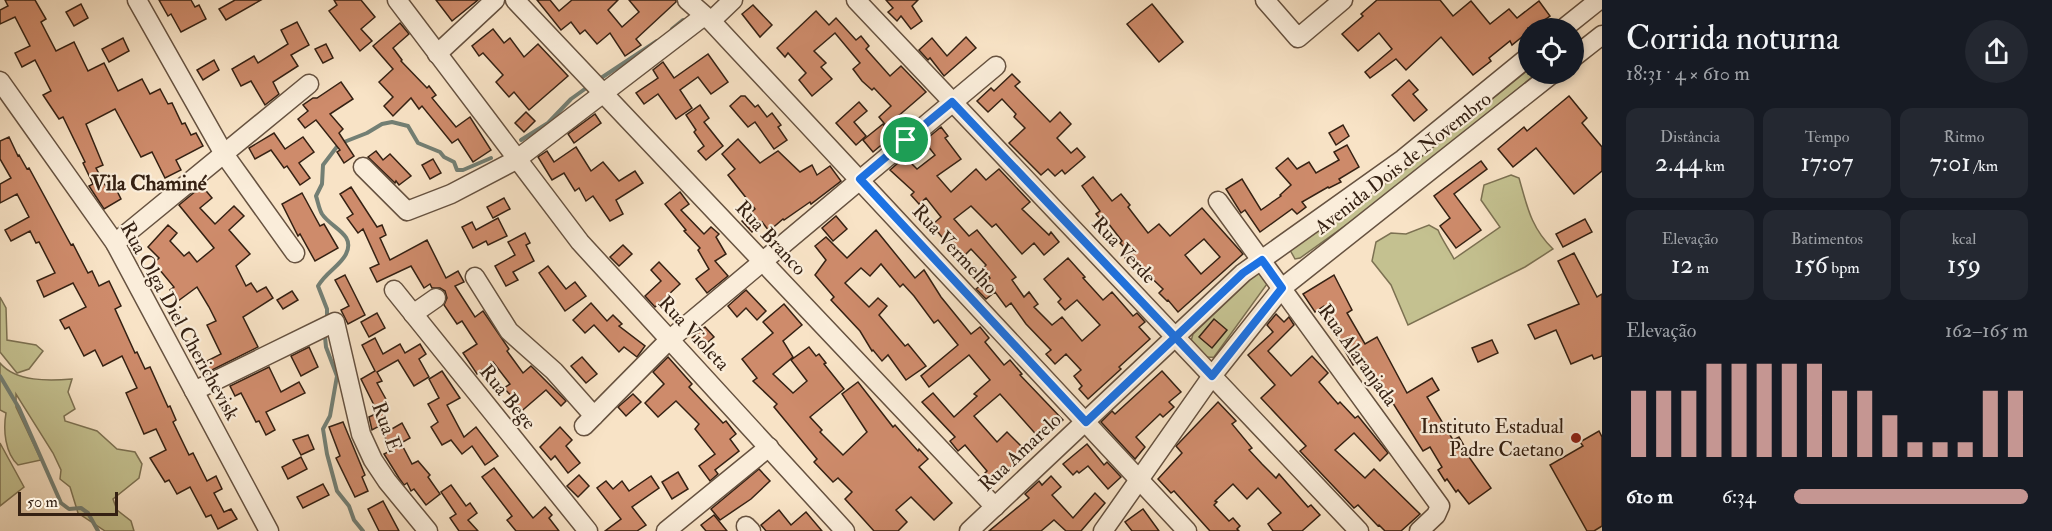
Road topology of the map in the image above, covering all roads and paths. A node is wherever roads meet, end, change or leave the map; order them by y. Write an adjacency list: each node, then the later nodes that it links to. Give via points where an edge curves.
1 (397, 0): 16 (street, Rua Violeta)
2 (495, 0): 16 (street)
3 (515, 0): 22 (street, Rua Branco)
4 (687, 0): 11 (street, Rua Vermelho)
5 (733, 0): 11 (street)
6 (856, 0): 23 (street, Rua Verde)
7 (1265, 0): 8 (street, via 1298,38)
8 (1343, 0)
9 (1594, 2): 12 (street); 13 (street, via 1596,16)
10 (139, 6): 24 (street)
11 (707, 18): 22 (street); 27 (street, Rua Vermelho)
12 (1576, 18)
13 (1602, 23)
14 (1602, 35): 15 (street)
15 (1584, 49)
16 (437, 54): 25 (street, Rua Violeta)
17 (1518, 65): 31 (street, Avenida Dois de Novembro, via 1403,159)
18 (996, 66): 23 (street)
19 (0, 81): 29 (street, Rua Olga Diel Cherichevisk)
20 (309, 84): 24 (street)
21 (1539, 84): 34 (street, Avenida Dois de Novembro)
22 (603, 93): 25 (street); 32 (street, Rua Branco)
23 (952, 102): 27 (street); 38 (street, Rua Verde)
24 (224, 154): 29 (street); 30 (street)
25 (516, 160): 26 (street, via 406,212); 39 (street, Rua Violeta, via 580,242)
26 (363, 167)
27 (860, 179): 32 (street); 42 (street, Rua Vermelho)
28 (1218, 201): 31 (street)
29 (115, 243): 41 (street, Rua Olga Diel Cherichevisk)
30 (295, 254)
31 (1262, 260): 34 (street, Rua Alaranjada); 38 (street, Rua Amarelo, via 1243,273)
32 (762, 261): 39 (street); 45 (street, Rua Branco)
33 (475, 277): 39 (street, via 509,331 554,371 589,421)
34 (1282, 288): 40 (street, Avenida Dois de Novembro); 55 (street, Rua Alaranjada, via 1440,506)
35 (394, 290): 37 (street, Rua Bege)
36 (436, 298): 37 (street)
37 (413, 314): 48 (street, Rua Bege)
38 (1176, 338): 40 (street, Rua Verde); 42 (street, Rua Amarelo)
39 (669, 340): 43 (street, Rua Violeta)
40 (1212, 376): 44 (street, Avenida Dois de Novembro); 54 (street, Rua Verde)
41 (194, 391): 46 (street, Rua Olga Diel Cherichevisk); 47 (street, Rua E, via 335,322 361,434 387,481)
42 (1086, 422): 44 (street, Rua Vermelho); 45 (street, Rua Amarelo)
43 (769, 447): 49 (street); 50 (street, Rua Violeta)
44 (1139, 480): 52 (street, Avenida Dois de Novembro); 53 (street, Rua Vermelho)
45 (995, 507): 51 (street, Rua Amarelo)
46 (269, 531)
47 (428, 531)
48 (588, 531)
49 (666, 531)
50 (845, 531)
51 (969, 531)
52 (1103, 531)
53 (1187, 531)
54 (1359, 531)
55 (1419, 531)

